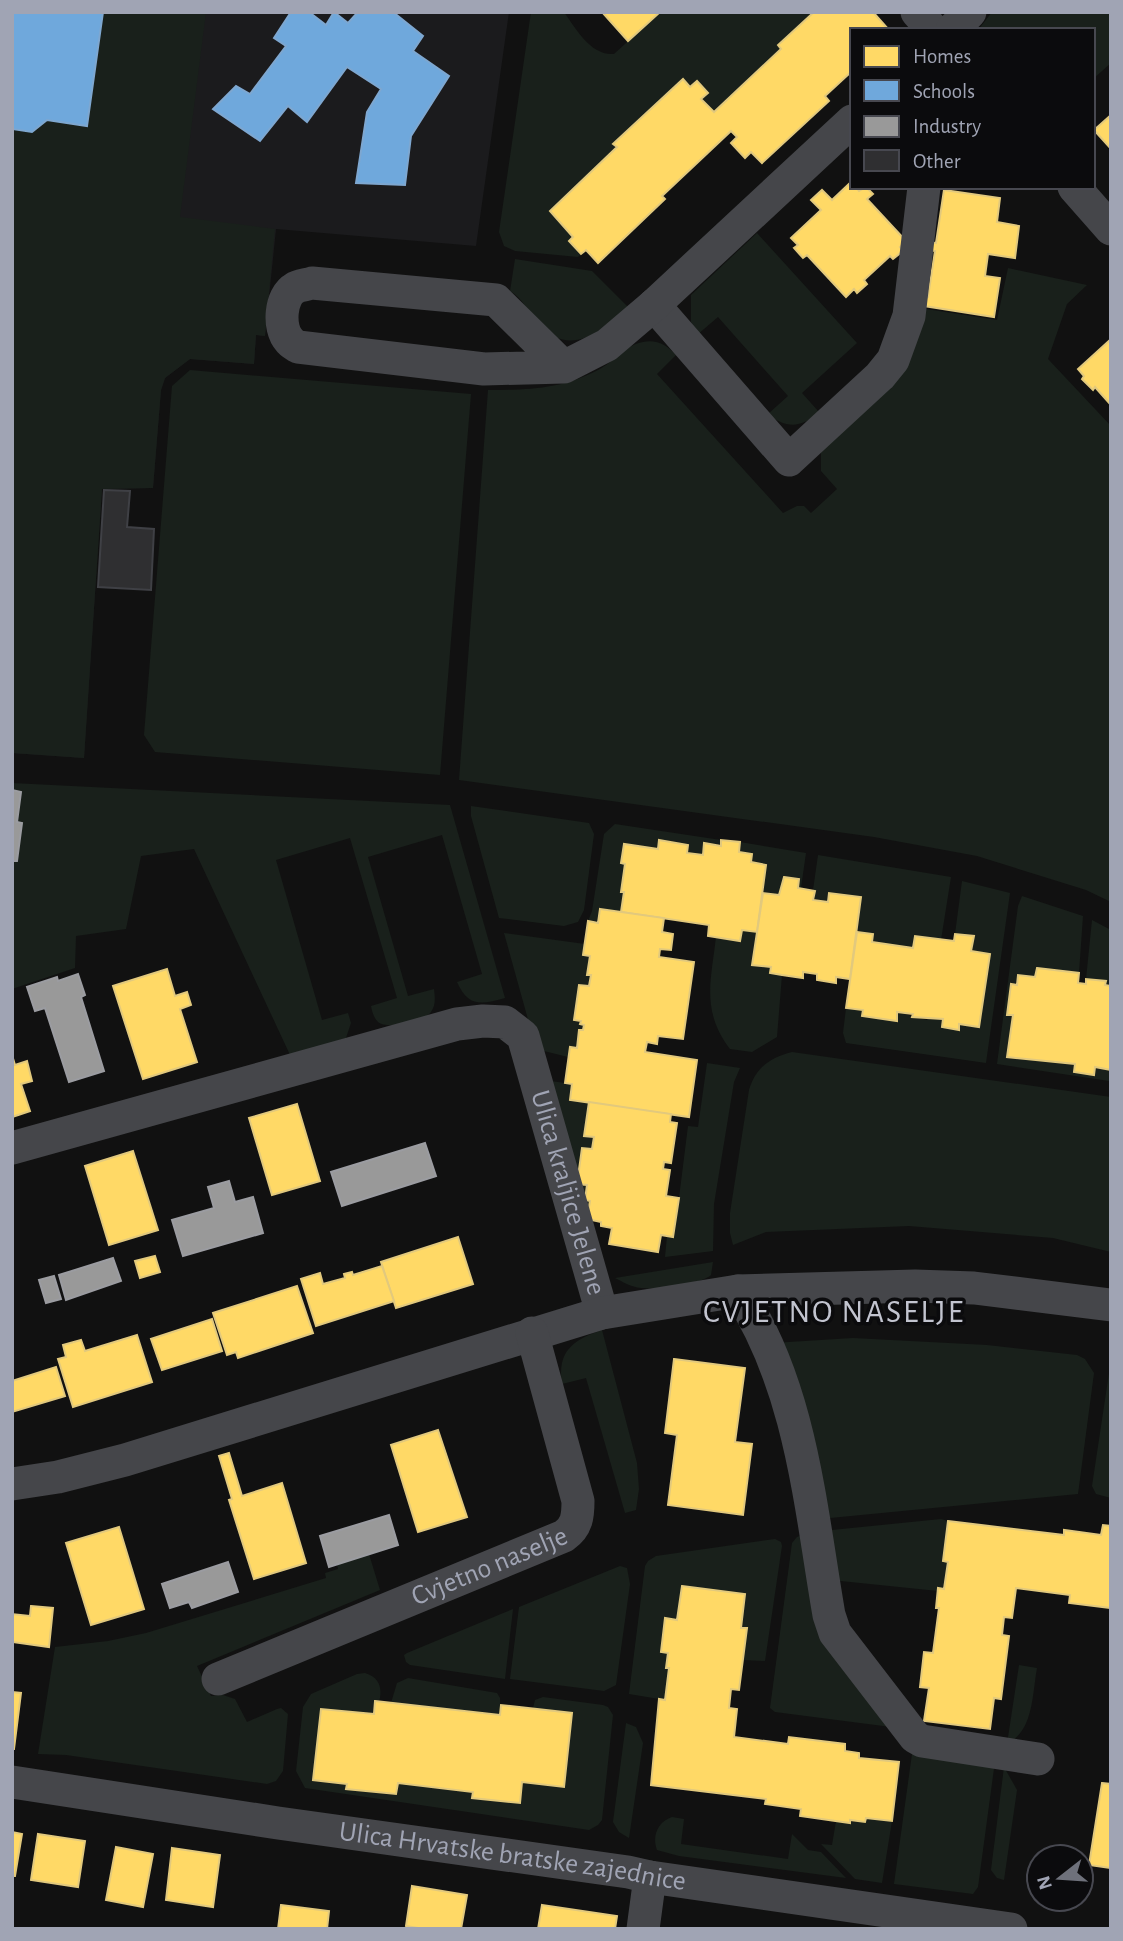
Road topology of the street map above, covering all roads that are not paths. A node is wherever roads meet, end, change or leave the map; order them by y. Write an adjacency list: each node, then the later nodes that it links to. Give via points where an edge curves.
1 (917, 12): 3 (street)
2 (970, 12): 4 (street)
3 (931, 28)
4 (954, 28)
5 (850, 123): 9 (street)
6 (924, 189): 9 (street, via 909,316 893,360 789,460)
7 (1076, 189): 8 (street)
8 (1111, 229)
9 (654, 305): 10 (street, via 607,345)
10 (564, 368): 10 (street, via 484,369 298,347 288,340 283,312 287,295 296,287 312,284 496,300)
11 (12, 1148): 14 (street, Ulica kraljice Jelene, via 457,1024 505,1022 523,1036)
12 (738, 1291): 13 (street, via 962,1287); 14 (street); 18 (street, via 790,1406 835,1633 915,1737)
13 (1111, 1305)
14 (601, 1313): 15 (street, Ulica kraljice Jelene)
15 (532, 1333): 16 (street, Ulica kraljice Jelene, via 125,1460); 17 (street, Cvjetno naselje, via 578,1500 575,1527 564,1536)
16 (12, 1484)
17 (218, 1679)
18 (1038, 1759)
19 (12, 1782): 20 (street, Ulica Hrvatske bratske zajednice)
20 (650, 1877): 21 (street); 22 (street, Ulica Hrvatske bratske zajednice)
21 (643, 1929)
22 (1011, 1929)

